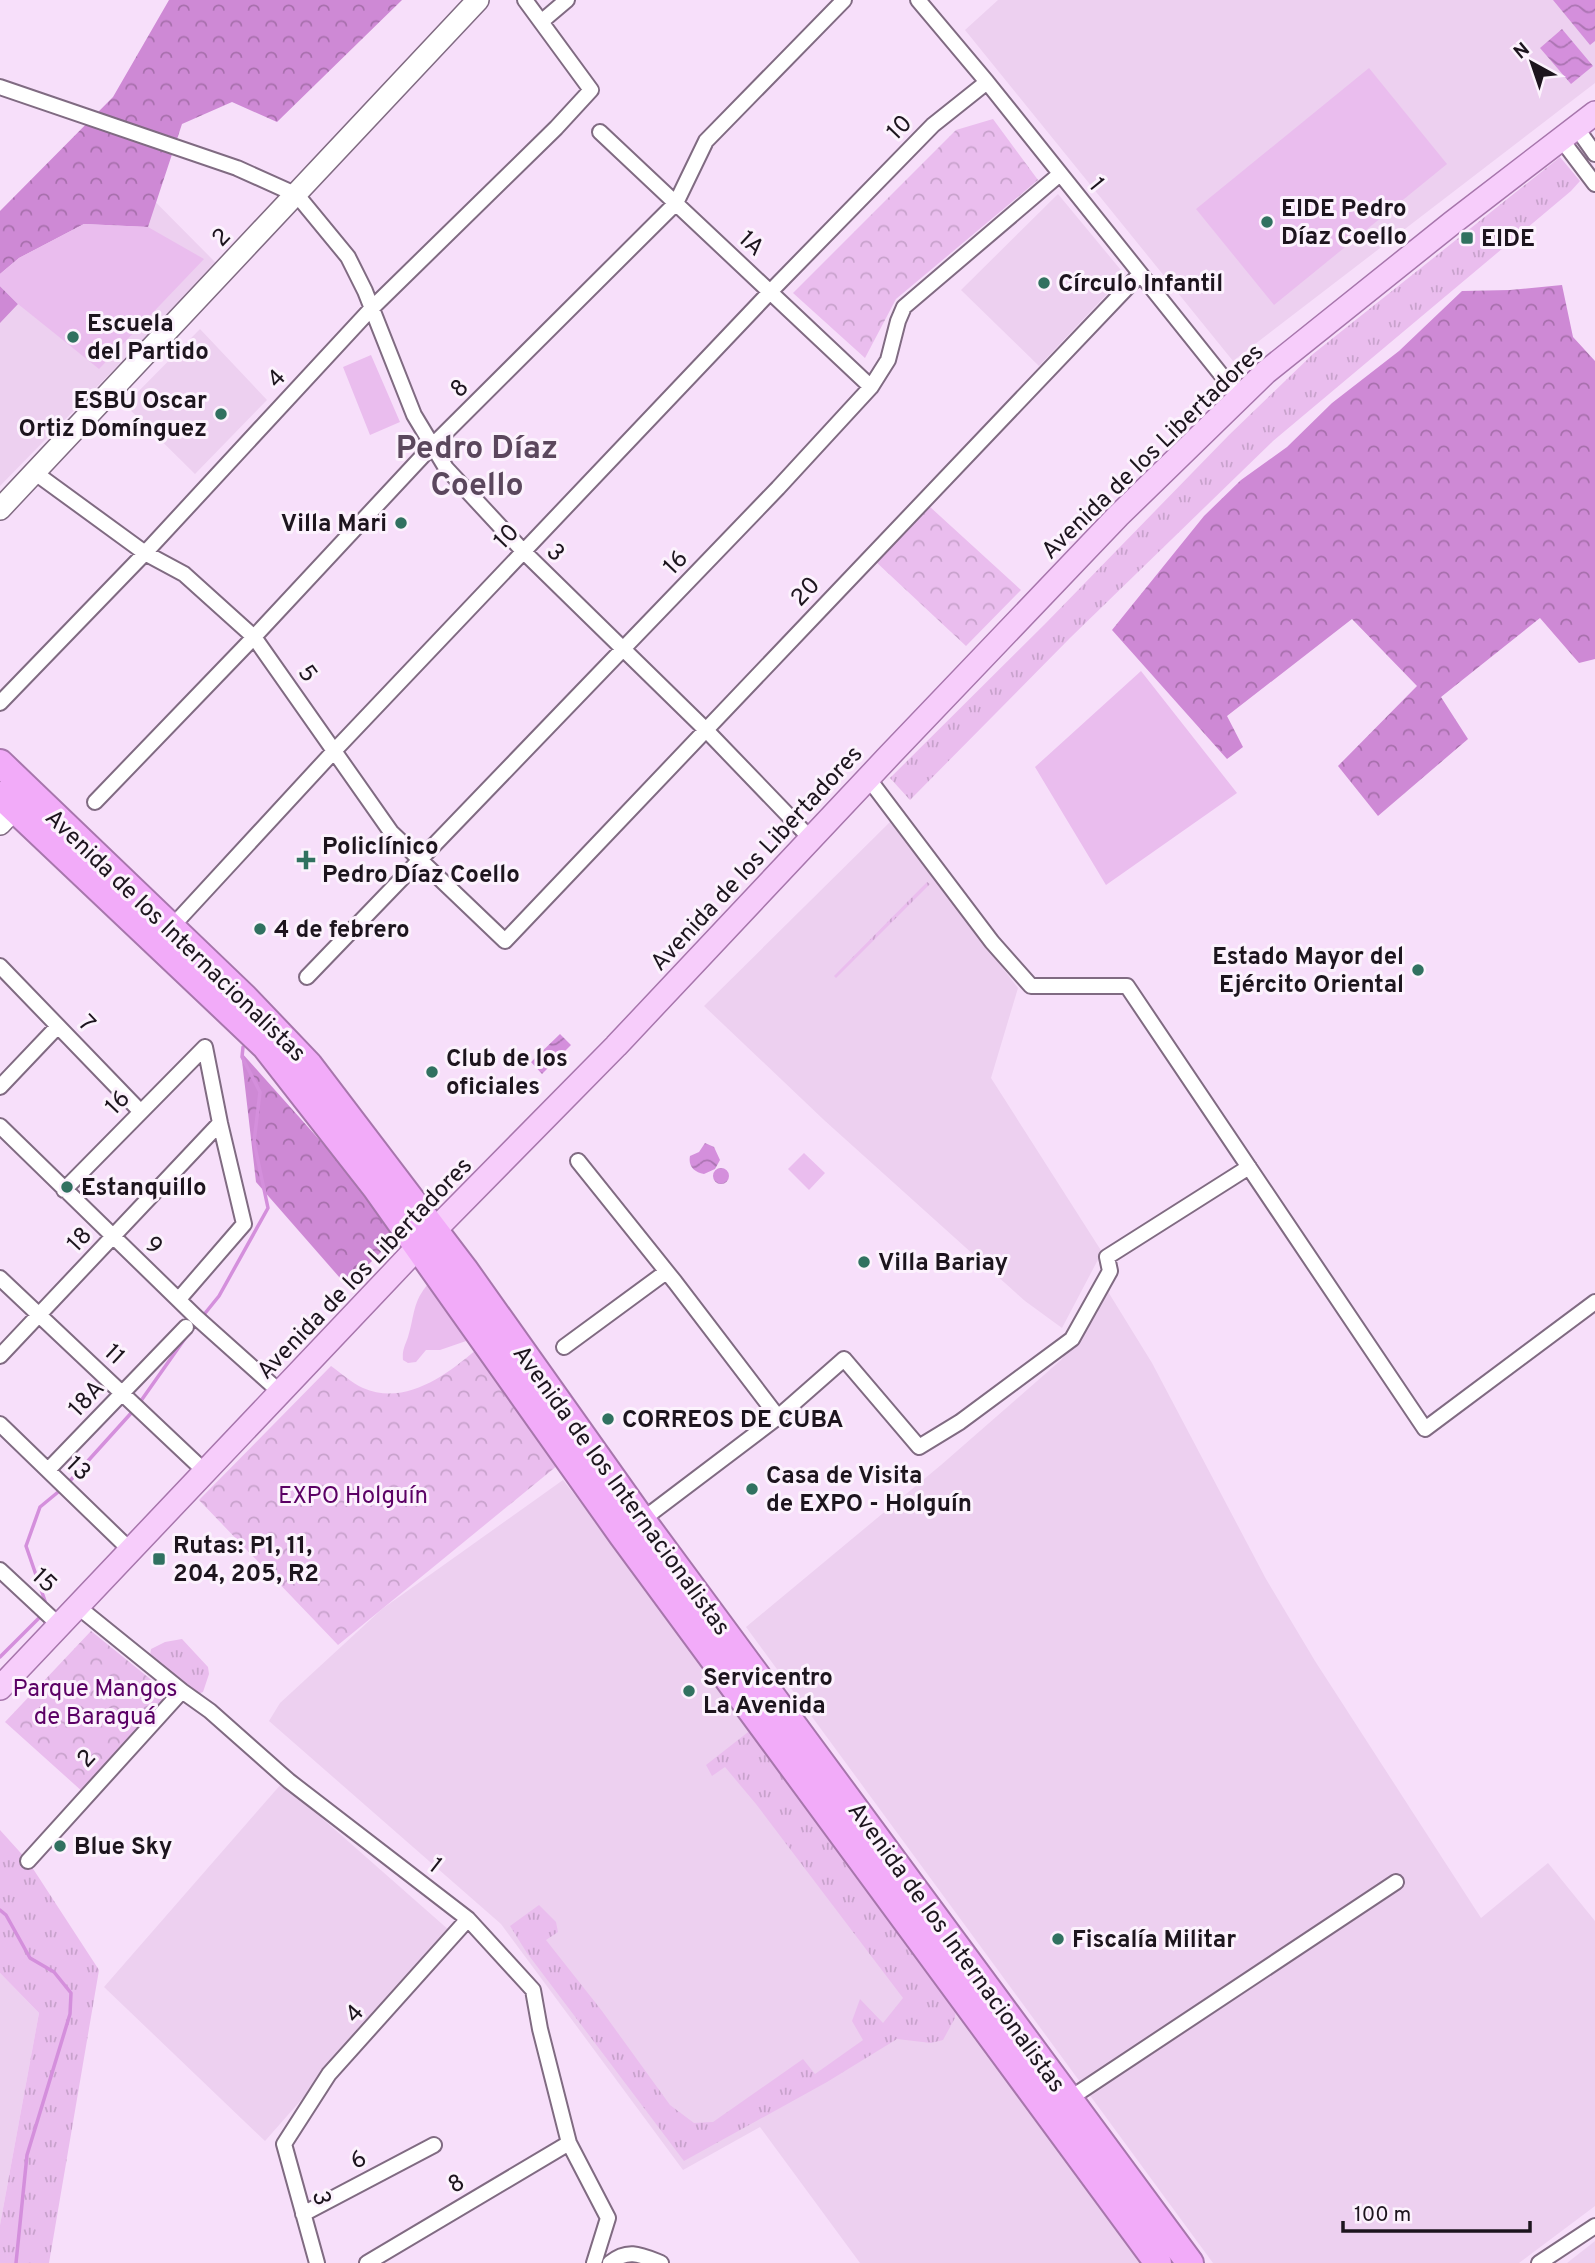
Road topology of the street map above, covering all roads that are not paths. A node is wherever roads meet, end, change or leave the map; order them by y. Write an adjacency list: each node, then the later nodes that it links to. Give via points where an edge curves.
1 (478, 0): 15 (street, 2)
2 (525, 0): 6 (street)
3 (568, 0): 6 (street)
4 (844, 0): 16 (street, 8, via 706,141)
5 (918, 0): 7 (street, 1)
6 (541, 22): 19 (street, 4, via 591,90)
7 (987, 82): 13 (street, 1); 18 (street, 10, via 933,125)
8 (0, 87): 15 (street, 3, via 237,168)
9 (1595, 113): 11 (main road, Avenida de los Libertadores)
10 (600, 132): 16 (street, 1A)
11 (1568, 133): 12 (street); 14 (street); 21 (main road, Avenida de los Libertadores)
12 (1595, 154)
13 (1060, 174): 17 (street, 1); 20 (street, 16, via 904,307 888,360)
14 (1595, 184)
15 (297, 195): 19 (street, 3, via 348,257); 23 (street, 2)
16 (676, 203): 18 (street, 1A); 22 (street, 8)
17 (1140, 274): 21 (street, 1); 30 (street, 20, via 867,557)
18 (770, 292): 20 (street, 1A); 25 (street, 10)
19 (370, 310): 22 (street, 3, via 414,415); 26 (street, 4)
20 (872, 387): 28 (street, 16)
21 (1239, 397): 33 (main road, Avenida de los Libertadores, via 1118,516)
22 (432, 446): 25 (street, 3, via 446,468); 27 (street, 8)
23 (34, 472): 24 (street, 2); 26 (street, 5)
24 (0, 509)
25 (523, 551): 28 (street, 3); 31 (street, 10)
26 (145, 553): 27 (street, 5, via 184,575); 29 (street, 4)
27 (254, 637): 31 (street, 5); 34 (street, 8)
28 (622, 649): 30 (street, 3); 37 (street, 16)
29 (0, 703)
30 (707, 731): 36 (street, 3); 39 (street, 20)
31 (335, 750): 37 (street, 5, via 391,832); 38 (street, 10)
32 (0, 763): 35 (highway, Avenida de los Internacionalistas)
33 (868, 778): 36 (main road, Avenida de los Libertadores); 48 (street, via 992,942 1031,985 1127,986)
34 (95, 802)
35 (7, 803): 38 (highway, Avenida de los Internacionalistas)
36 (811, 839): 51 (main road, Avenida de los Libertadores)
37 (420, 859): 39 (street, 5); 41 (street, 16)
38 (164, 935): 51 (highway, Avenida de los Internacionalistas, via 251,1004 309,1065)
39 (506, 941)
40 (0, 966): 42 (street, 7)
41 (307, 977)
42 (58, 1026): 43 (street); 44 (street, 7)
43 (0, 1087)
44 (141, 1111): 45 (street, 16, via 205,1047); 49 (street, 16)
45 (220, 1123): 50 (street, 18); 54 (street, via 243,1228)
46 (0, 1126): 49 (street, 9)
47 (578, 1161): 52 (street)
48 (1249, 1167): 55 (street, via 1426,1429); 62 (street, via 1107,1257 1110,1271 1072,1339 919,1447 844,1359)
49 (64, 1190): 50 (street, 9)
50 (112, 1236): 54 (street, 9); 56 (street, 18)
51 (426, 1239): 61 (main road, Avenida de los Libertadores); 66 (highway, Avenida de los Internacionalistas)
52 (666, 1272): 58 (street); 62 (street)
53 (0, 1278): 56 (street, 11)
54 (179, 1299): 61 (street, 9)
55 (1595, 1302)
56 (39, 1315): 59 (street, 18); 60 (street, 11)
57 (186, 1327): 60 (street, 18A)
58 (564, 1347)
59 (0, 1356)
60 (122, 1392): 64 (street, 11); 65 (street, 18A)
61 (281, 1393): 69 (main road, Avenida de los Libertadores)
62 (778, 1417): 66 (street)
63 (0, 1424): 65 (street, 13)
64 (198, 1465)
65 (48, 1470): 67 (street, 13)
66 (632, 1527): 76 (highway, Avenida de los Internacionalistas); 87 (highway, Avenida de los Internacionalistas)
67 (125, 1545)
68 (0, 1570): 70 (street, 15)
69 (77, 1606): 70 (main road, Avenida de los Libertadores); 72 (street, 1)
70 (59, 1625): 71 (main road, Avenida de los Libertadores)
71 (0, 1688)
72 (182, 1691): 73 (street, 2); 75 (street, 1, via 289,1781)
73 (28, 1861)
74 (1396, 1882): 76 (street)
75 (468, 1919): 77 (street, 1, via 533,1990); 78 (street, 4, via 329,2074)
76 (1069, 2099): 88 (highway, Avenida de los Internacionalistas)
77 (569, 2143): 83 (street, 8); 84 (street, 1, via 608,2218)
78 (284, 2144): 80 (street, 3)
79 (435, 2145): 80 (street, 6)
80 (303, 2214): 82 (street, 3)
81 (1595, 2226): 89 (street)
82 (317, 2263)
83 (367, 2263)
84 (594, 2263)
85 (610, 2263): 86 (street, via 637,2253)
86 (661, 2263)
87 (1158, 2263)
88 (1190, 2263)
89 (1539, 2263)

